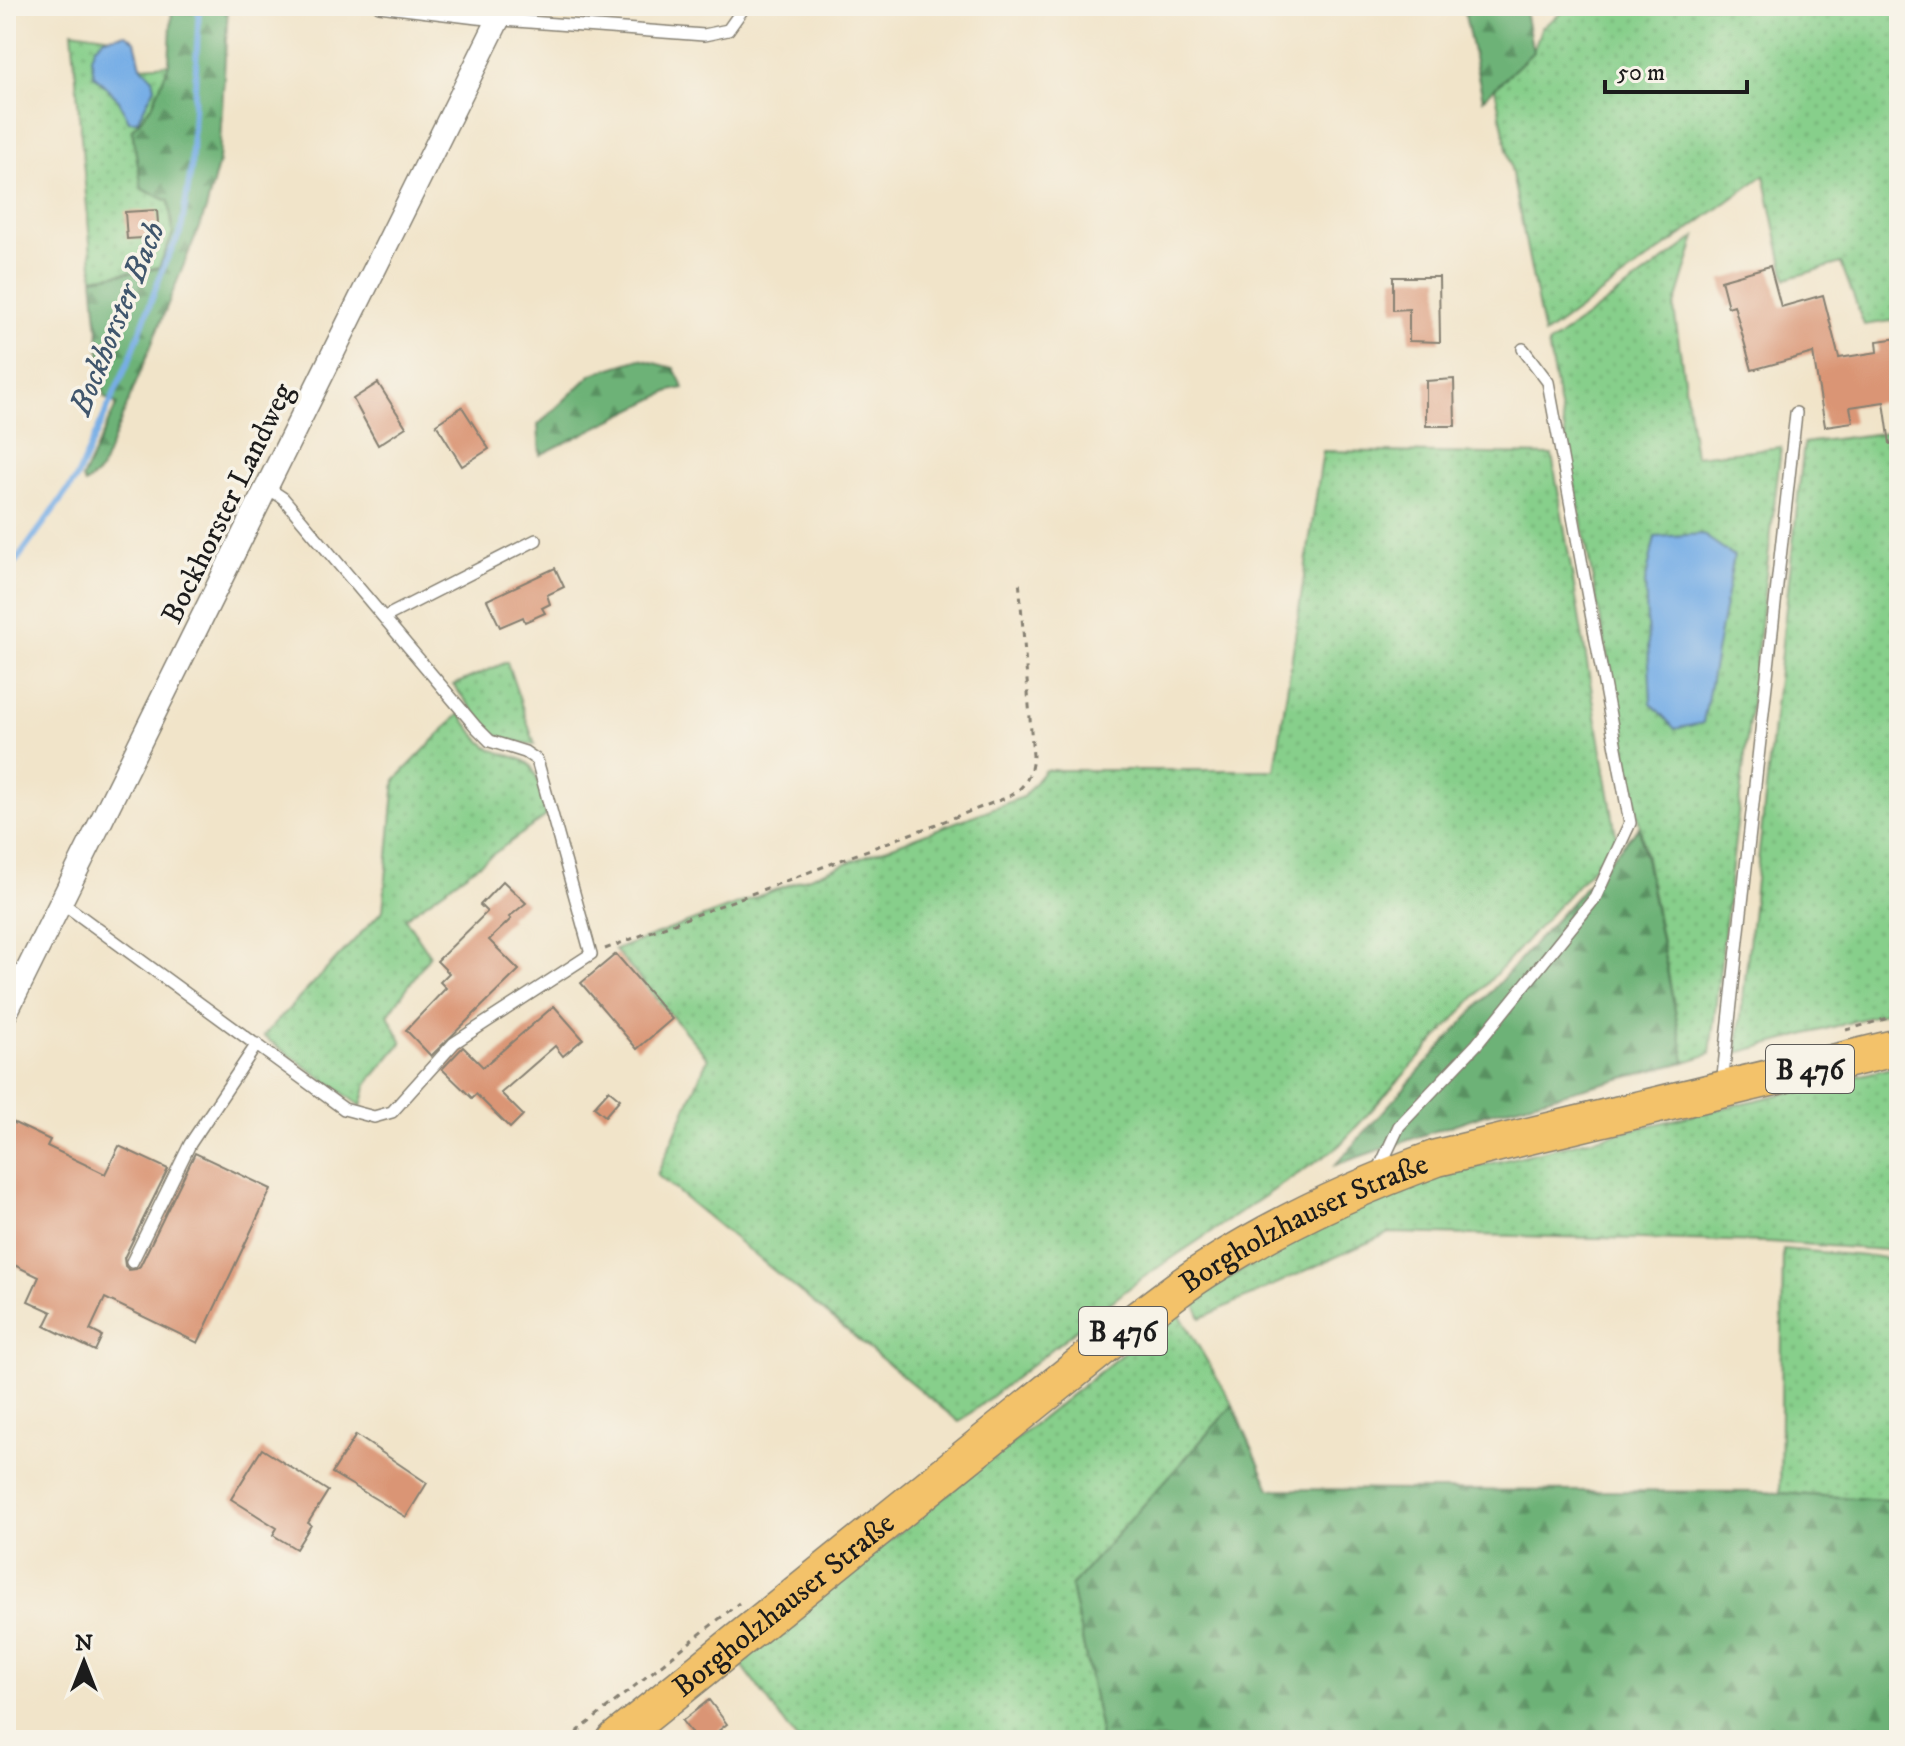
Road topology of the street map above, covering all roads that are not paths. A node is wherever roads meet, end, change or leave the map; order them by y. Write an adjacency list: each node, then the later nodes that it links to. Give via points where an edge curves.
1 (379, 6): 3 (lane, via 477,18)
2 (745, 6): 3 (lane, via 728,30 704,35)
3 (502, 12): 6 (street, Bockhorster Landweg)
4 (1523, 349): 14 (lane, via 1548,382 1630,823 1595,898 1477,1044 1399,1126)
5 (1796, 413): 13 (lane)
6 (268, 488): 8 (lane, via 283,498); 9 (street, Bockhorster Landweg)
7 (536, 540): 8 (lane)
8 (385, 617): 11 (lane, via 490,741 537,760 591,954 454,1043 392,1112 374,1117 344,1109)
9 (61, 902): 10 (street, Bockhorster Landweg); 11 (lane)
10 (6, 1013)
11 (257, 1044): 15 (lane, via 190,1144)
12 (1899, 1047): 13 (main road, Borgholzhauser Straße / B 476)
13 (1722, 1090): 14 (main road, Borgholzhauser Straße / B 476, via 1489,1144)
14 (1375, 1180): 16 (main road, Borgholzhauser Straße / B 476, via 1292,1219 1208,1268 1134,1322)
15 (132, 1262)
16 (615, 1740)

